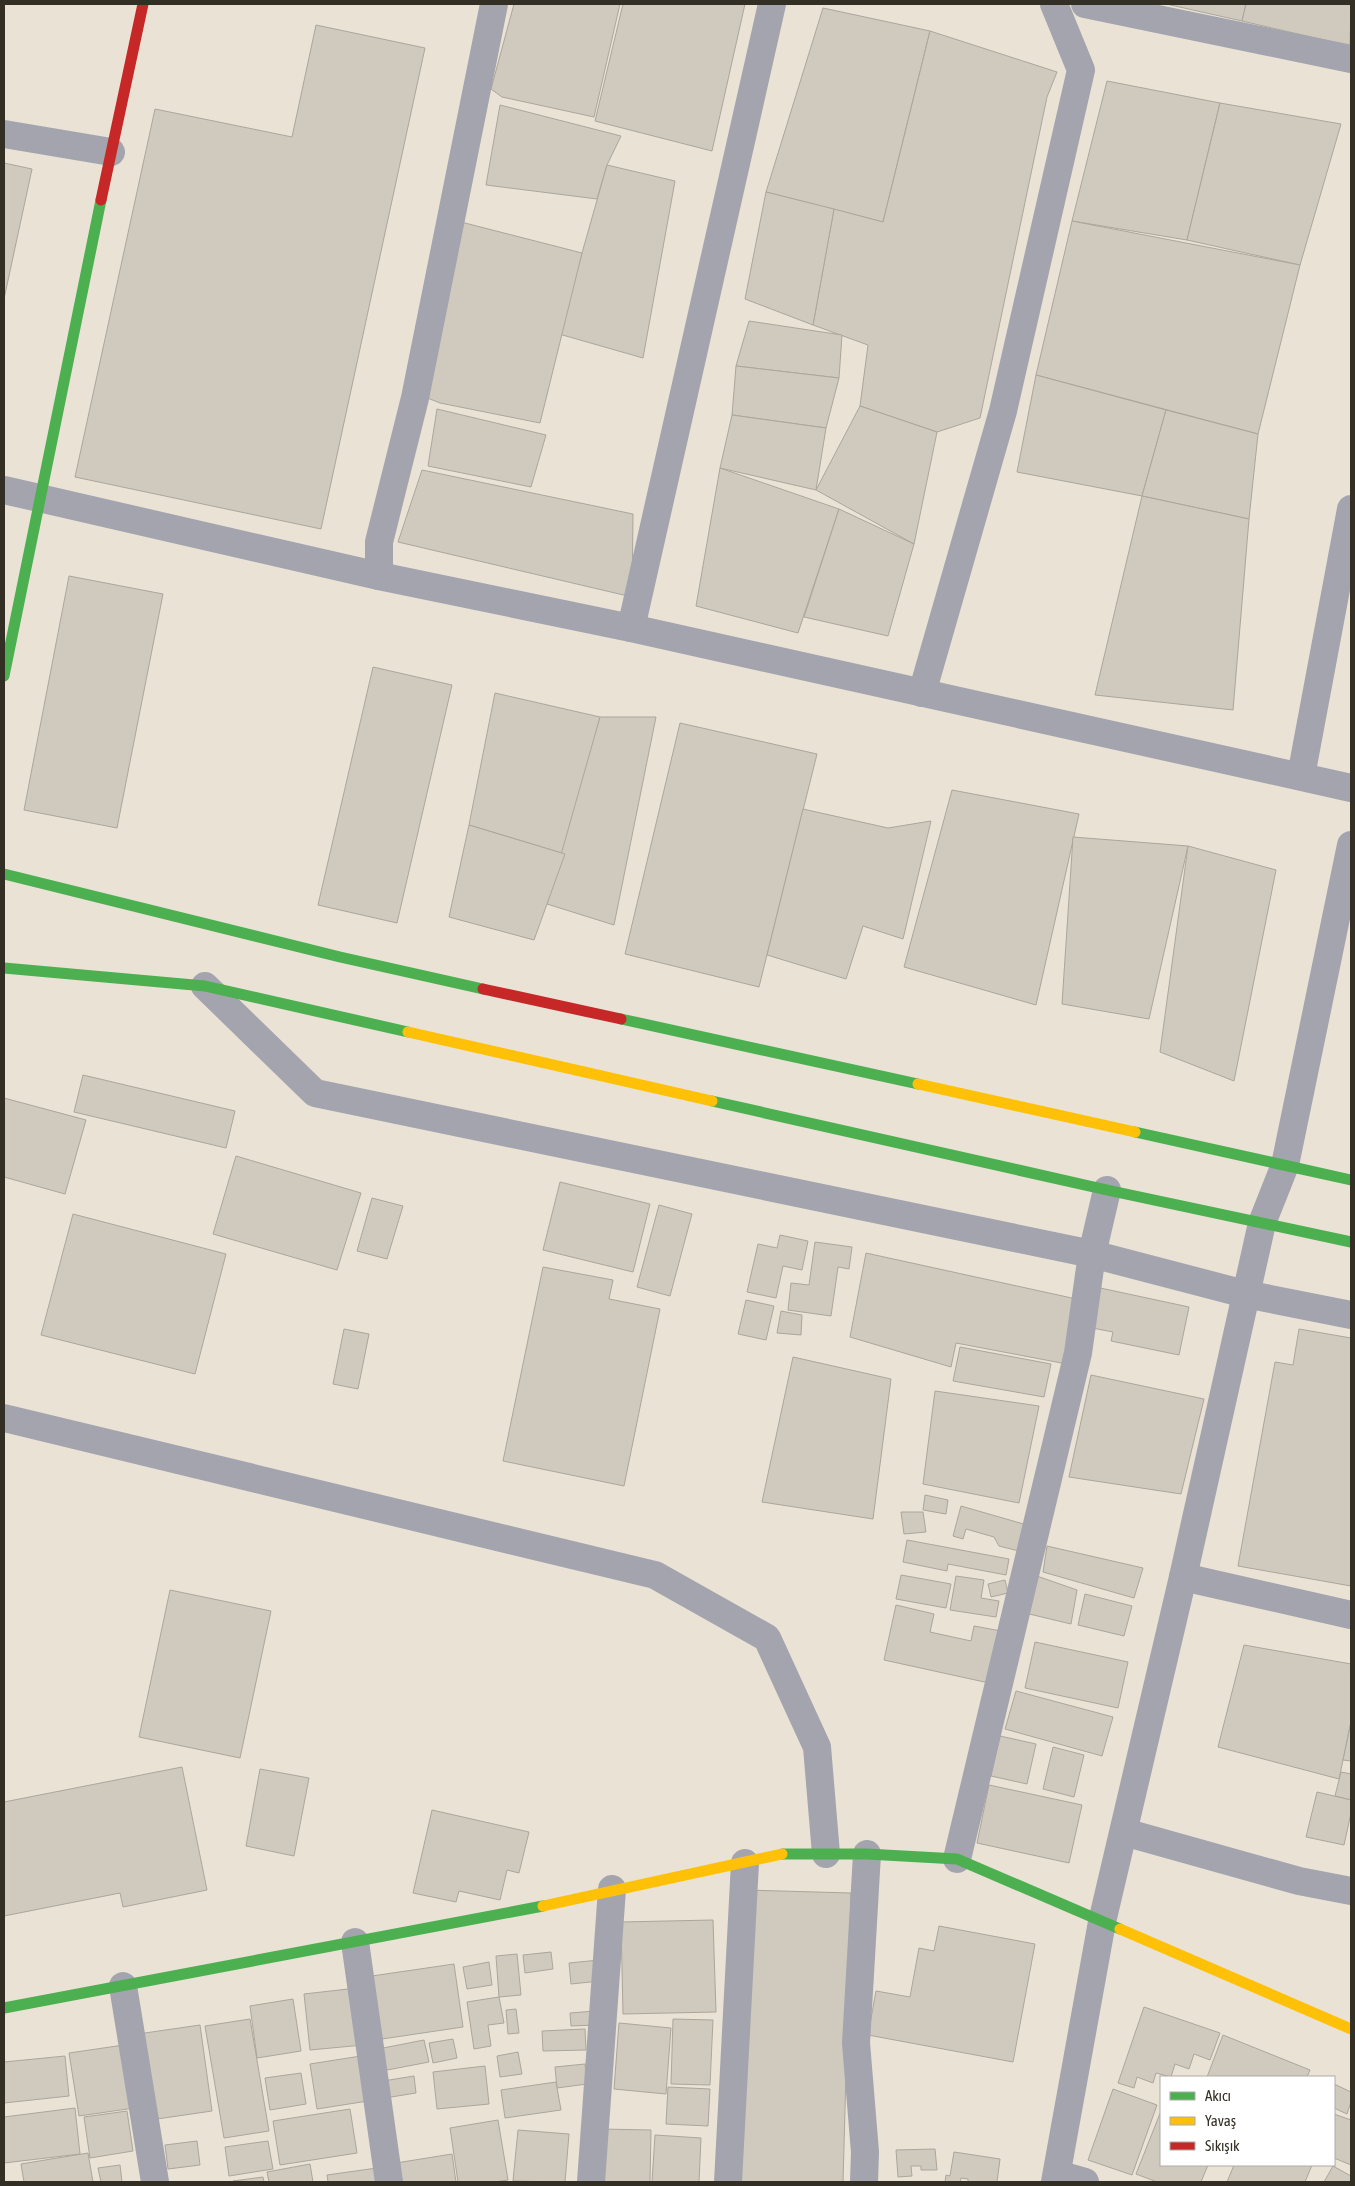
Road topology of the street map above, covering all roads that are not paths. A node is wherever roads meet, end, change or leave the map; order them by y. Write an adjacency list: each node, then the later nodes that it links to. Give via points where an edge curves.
1 (144, 4): 8 (main road)
2 (494, 4): 12 (street, via 415,398 379,542)
3 (772, 4): 13 (street)
4 (1054, 4): 15 (street, via 1081,70 1003,411)
5 (1085, 4): 6 (street)
6 (1351, 58)
7 (4, 134): 8 (street)
8 (111, 152): 10 (main road)
9 (4, 490): 10 (street)
10 (40, 498): 12 (street); 14 (main road)
11 (1351, 510): 16 (street)
12 (379, 576): 13 (street)
13 (630, 628): 15 (street)
14 (4, 676)
15 (922, 693): 16 (street)
16 (1301, 776): 17 (street)
17 (1351, 788)
18 (1351, 845): 22 (street)
19 (4, 874): 22 (main road, via 340,956)
20 (4, 968): 21 (main road)
21 (205, 986): 24 (main road); 27 (street, via 315,1093)
22 (1285, 1165): 23 (main road); 25 (street)
23 (1351, 1180)
24 (1107, 1190): 25 (main road); 27 (street)
25 (1262, 1223): 26 (main road); 28 (street)
26 (1351, 1242)
27 (1092, 1254): 28 (street); 36 (street, via 1078,1353)
28 (1245, 1294): 29 (street); 31 (street)
29 (1351, 1315)
30 (4, 1418): 34 (street, via 655,1575 767,1638 816,1747)
31 (1183, 1576): 32 (street); 33 (street)
32 (1351, 1615)
33 (1124, 1832): 39 (street, via 1299,1881); 40 (street)
34 (826, 1854): 35 (main road); 37 (main road, via 783,1854)
35 (868, 1854): 36 (main road); 50 (street, via 856,2043 865,2152)
36 (957, 1859): 40 (main road)
37 (745, 1863): 38 (main road); 49 (street)
38 (612, 1889): 41 (main road, via 506,1914); 48 (street)
39 (1351, 1891)
40 (1102, 1922): 44 (main road); 45 (street)
41 (355, 1942): 42 (main road); 47 (street)
42 (123, 1986): 43 (main road); 46 (street)
43 (4, 2008)
44 (1351, 2030)
45 (1056, 2178): 51 (street)
46 (155, 2182)
47 (389, 2182)
48 (592, 2182)
49 (728, 2182)
50 (864, 2182)
51 (1084, 2182)

